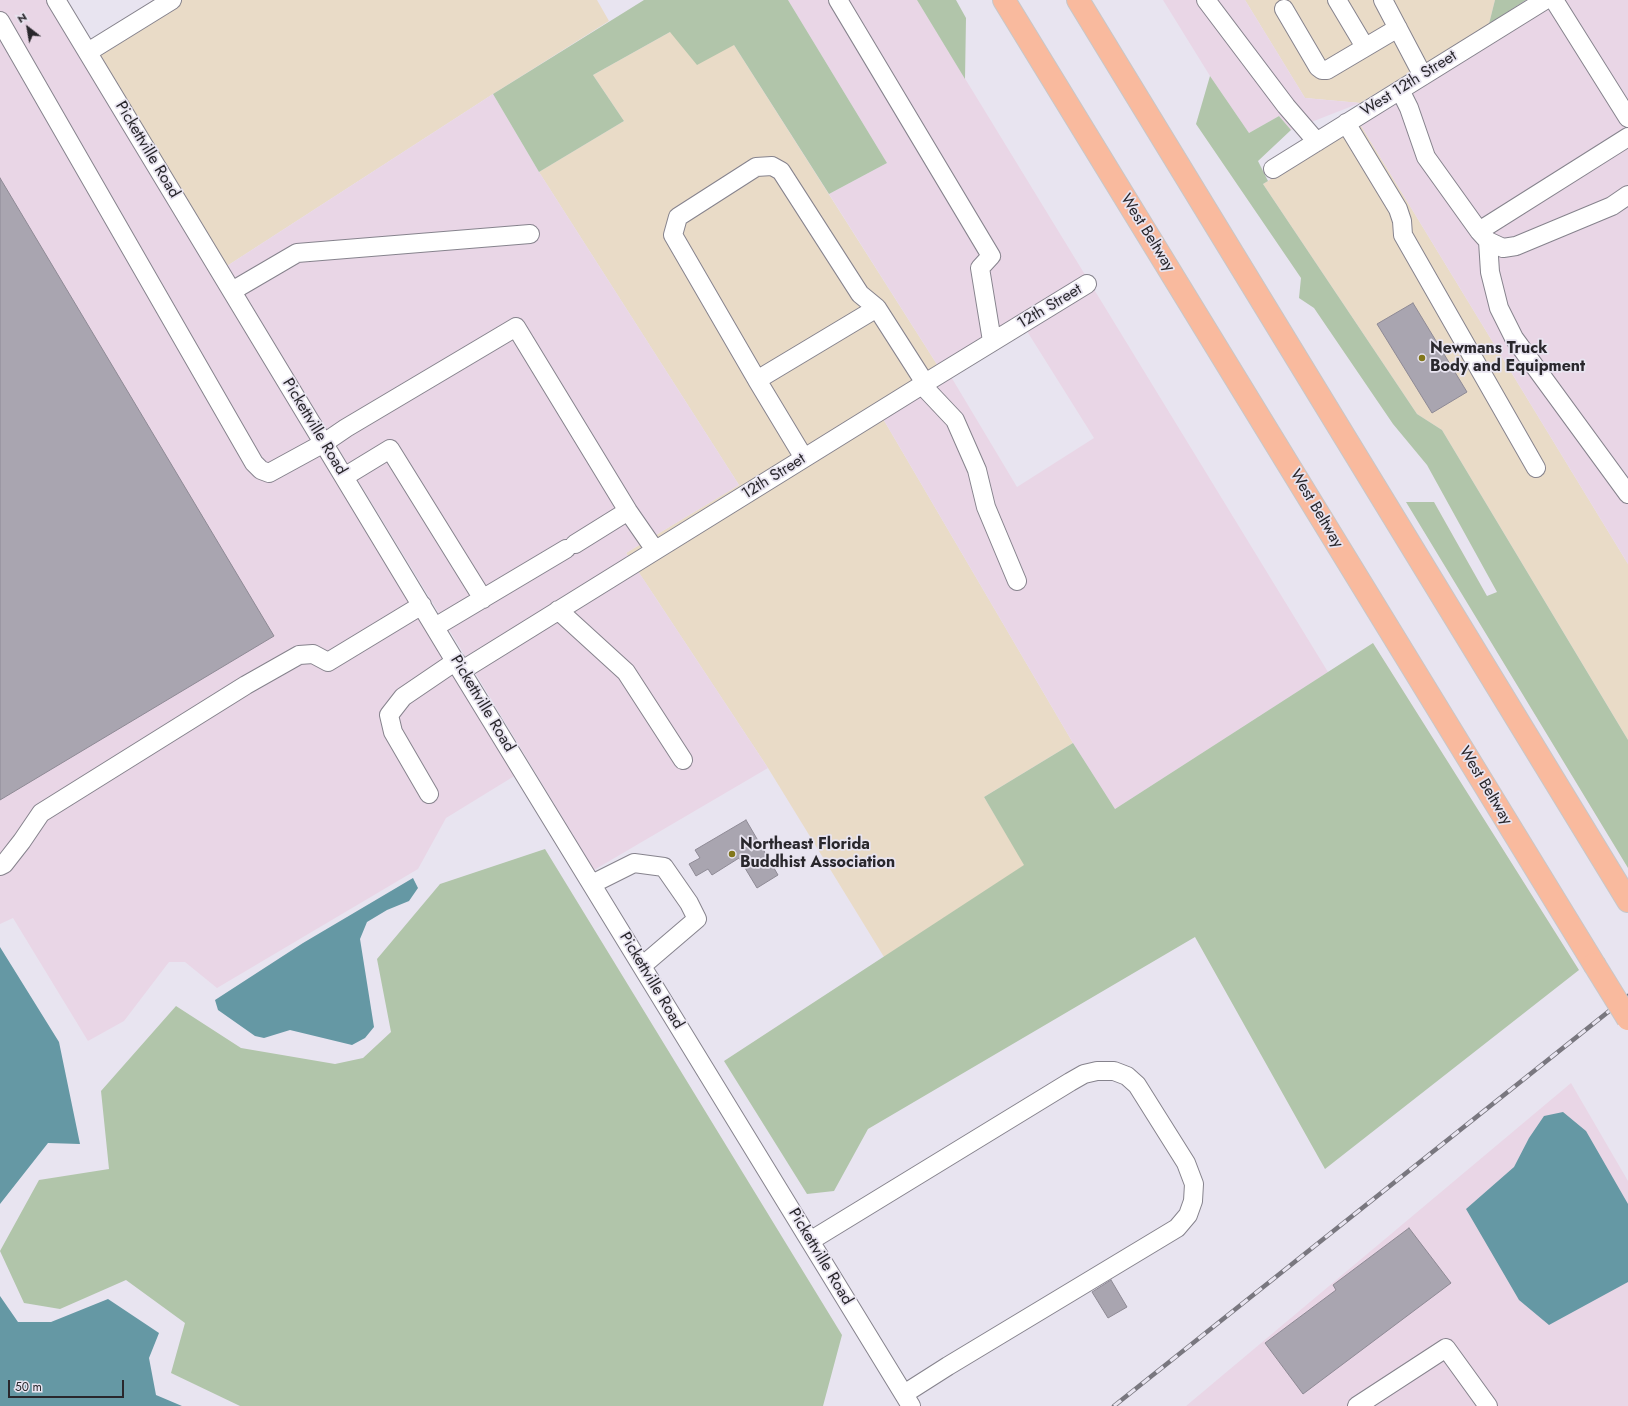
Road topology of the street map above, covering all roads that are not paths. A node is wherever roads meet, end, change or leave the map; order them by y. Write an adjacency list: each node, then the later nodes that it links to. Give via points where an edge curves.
1 (56, 0): 15 (street, Pickettville Road)
2 (172, 0): 15 (street)
3 (838, 0): 29 (street, via 991,256 980,268)
4 (1004, 0): 51 (highway, West Beltway, bridge)
5 (1078, 0): 49 (highway)
6 (1206, 0): 21 (street, via 1286,106)
7 (1337, 0): 14 (street)
8 (1383, 0): 13 (street)
9 (1545, 0): 16 (street, West 12th Street)
10 (1554, 0): 18 (street)
11 (1284, 9): 14 (street, via 1315,63 1322,70 1327,70)
12 (0, 21): 32 (street, via 254,463 269,473)
13 (1398, 28): 14 (street); 16 (street)
14 (1365, 47)
15 (88, 52): 27 (street, Pickettville Road)
16 (1423, 76): 17 (street, West 12th Street)
17 (1400, 90): 19 (street, West 12th Street); 25 (street, via 1426,157)
18 (1628, 118)
19 (1346, 124): 21 (street, West 12th Street); 34 (street, via 1398,209 1403,235)
20 (1628, 137): 25 (street)
21 (1317, 142): 22 (street, West 12th Street)
22 (1273, 169)
23 (1628, 195): 25 (street, via 1612,206 1516,246 1503,248)
24 (530, 234): 27 (street, via 297,253)
25 (1484, 236): 36 (street, via 1499,308 1514,338)
26 (1087, 284): 29 (street, 12th Street)
27 (232, 291): 32 (street, Pickettville Road)
28 (877, 308): 30 (street); 30 (street, via 860,294 782,171 772,166 756,167 678,217 673,235); 31 (street)
29 (992, 341): 31 (street, 12th Street)
30 (757, 380): 33 (street)
31 (923, 384): 33 (street, 12th Street); 39 (street, via 955,420 977,470 986,507)
32 (324, 443): 35 (street, Pickettville Road); 37 (street, via 516,327)
33 (804, 458): 38 (street, 12th Street)
34 (1536, 468)
35 (344, 477): 40 (street, via 390,449); 41 (street, Pickettville Road)
36 (1628, 494)
37 (628, 511): 38 (street); 40 (street)
38 (655, 550): 42 (street, 12th Street)
39 (1017, 581)
40 (483, 598): 43 (street)
41 (422, 606): 43 (street, Pickettville Road); 47 (street, via 328,662 313,654 299,655 246,685 41,814)
42 (558, 610): 44 (street, 12th Street); 45 (street, via 626,672)
43 (435, 627): 44 (street, Pickettville Road)
44 (458, 666): 46 (street, 12th Street, via 404,697 389,715 393,732); 48 (street, Pickettville Road)
45 (683, 760)
46 (429, 794)
47 (0, 866)
48 (592, 884): 50 (street, Pickettville Road); 50 (street, via 634,863 664,867 689,903 697,919)
49 (1628, 901)
50 (642, 966): 52 (street, Pickettville Road)
51 (1628, 1019)
52 (810, 1241): 53 (street, Pickettville Road); 53 (street, via 1084,1074 1114,1071 1127,1076 1137,1085 1186,1163 1194,1184 1193,1201 1188,1215 1177,1228 948,1366)
53 (908, 1400)
54 (1357, 1406): 55 (street, via 1446,1348)
55 (1488, 1406)

